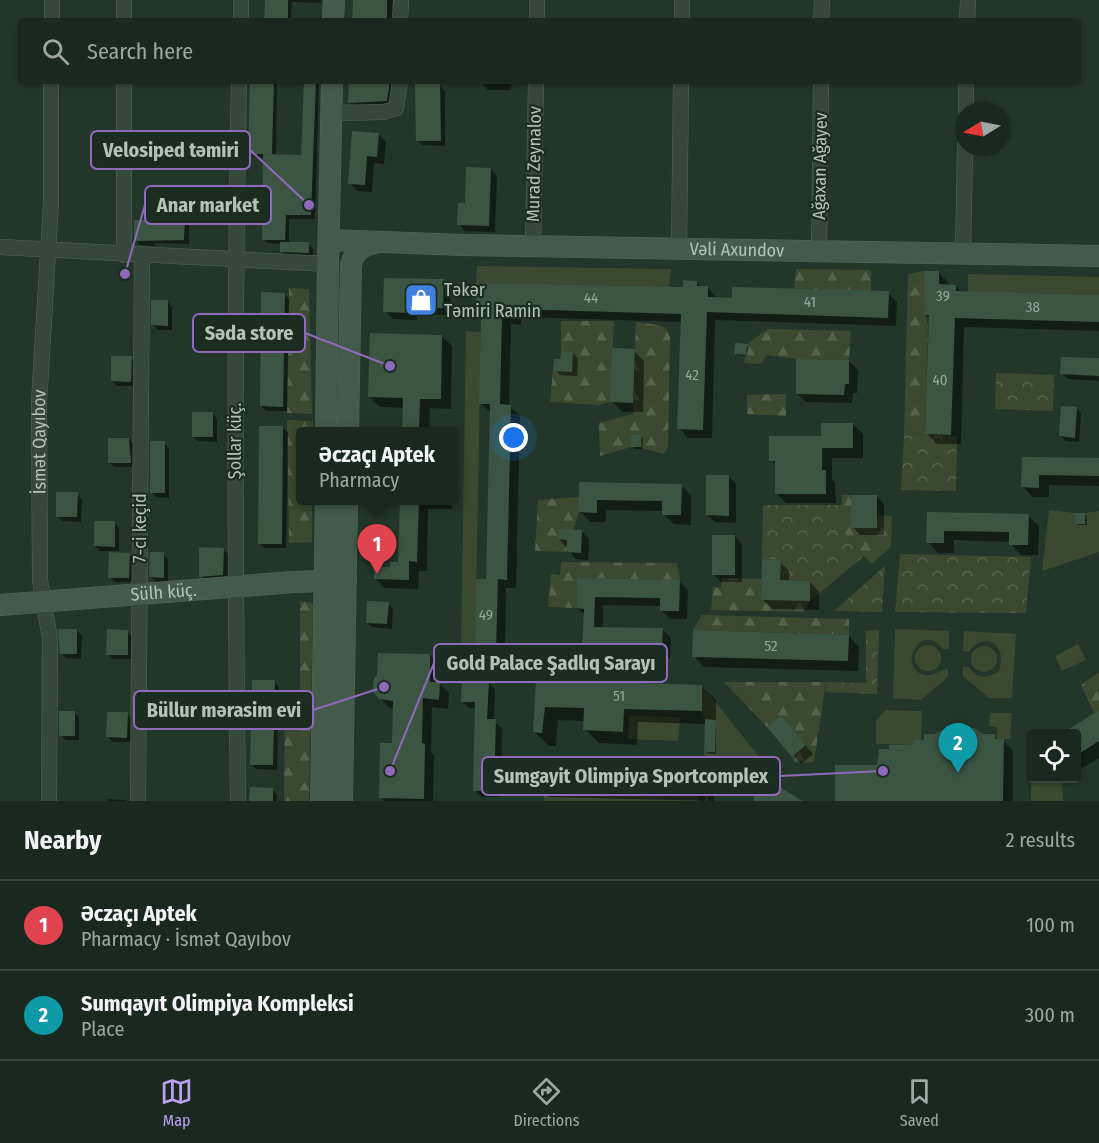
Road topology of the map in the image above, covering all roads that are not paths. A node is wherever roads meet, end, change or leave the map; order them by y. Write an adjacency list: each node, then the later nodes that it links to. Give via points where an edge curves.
1 (52, 0): 10 (street)
2 (124, 0): 11 (street)
3 (241, 0): 12 (street)
4 (334, 0): 13 (street)
5 (401, 0): 14 (street)
6 (537, 0): 15 (street)
7 (682, 0): 16 (street)
8 (822, 0): 17 (street)
9 (968, 0): 18 (street)
10 (52, 18)
11 (124, 18)
12 (241, 18)
13 (333, 18)
14 (400, 18)
15 (537, 18)
16 (682, 18)
17 (821, 18)
18 (967, 18)
19 (51, 84): 36 (street, İsmət Qayıbov)
20 (124, 84): 39 (street)
21 (239, 84): 42 (street, Şollar küç.)
22 (332, 84): 29 (street)
23 (400, 84): 29 (street, via 396,108 384,112)
24 (536, 84): 33 (street, Murad Zeynalov)
25 (681, 84): 35 (street)
26 (821, 84): 37 (street, Ağaxan Ağayev)
27 (966, 84): 28 (street)
28 (966, 102)
29 (331, 113): 31 (street)
30 (965, 156): 38 (street)
31 (329, 240): 32 (street, Vəli Axundov); 43 (street); 44 (street)
32 (376, 243): 33 (street, Vəli Axundov); 44 (street, via 358,250)
33 (533, 247): 35 (street, Vəli Axundov)
34 (0, 248): 36 (street)
35 (679, 249): 37 (street, Vəli Axundov)
36 (47, 251): 39 (street); 52 (street, İsmət Qayıbov, via 39,404)
37 (819, 252): 38 (street, Vəli Axundov)
38 (963, 254): 41 (street, Vəli Axundov)
39 (124, 255): 40 (street)
40 (142, 256): 42 (street); 51 (street, 7-ci keçid)
41 (1099, 256)
42 (235, 260): 43 (street); 50 (street, Şollar küç.)
43 (327, 264): 44 (street); 45 (street)
44 (351, 265): 46 (street)
45 (326, 427)
46 (348, 427)
47 (327, 505): 49 (street)
48 (346, 505): 49 (street)
49 (336, 580): 50 (street, Sülh küç.); 57 (street); 58 (street)
50 (235, 587): 51 (street, Sülh küç.); 56 (street, Şollar küç.)
51 (139, 594): 52 (street, Sülh küç.); 55 (street, 7-ci keçid)
52 (43, 602): 53 (street, Sülh küç.); 54 (street, İsmət Qayıbov, via 50,639)
53 (0, 605)
54 (49, 801)
55 (138, 801)
56 (237, 801)
57 (321, 801)
58 (342, 801)

